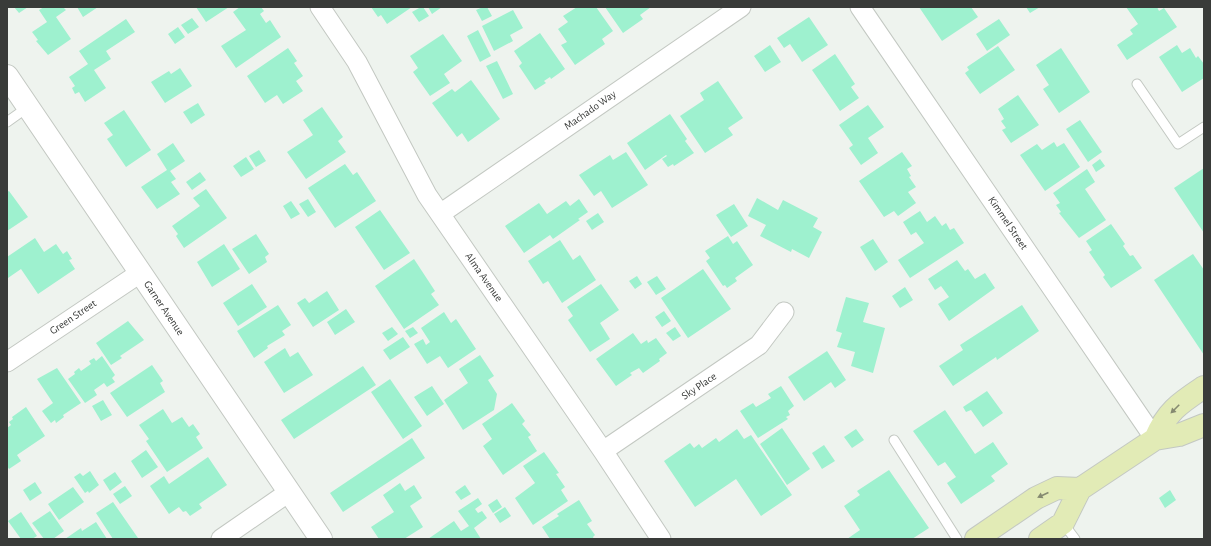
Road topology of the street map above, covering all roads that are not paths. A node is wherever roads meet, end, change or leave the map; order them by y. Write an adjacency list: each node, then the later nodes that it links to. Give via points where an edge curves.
1 (320, 7): 9 (street, Alma Avenue, via 346,44 415,174)
2 (741, 7): 9 (street, Machado Way)
3 (860, 7): 15 (street, Kimmel Street)
4 (7, 76): 6 (street, Garner Avenue)
5 (1137, 84): 8 (lane, via 1178,144)
6 (28, 107): 7 (lane); 10 (street, Garner Avenue)
7 (7, 122)
8 (1204, 127)
9 (440, 214): 17 (street, Alma Avenue)
10 (140, 273): 12 (street, Green Street); 19 (street, Garner Avenue)
11 (784, 312): 17 (street, Sky Place, via 760,345)
12 (7, 362)
13 (1204, 387): 15 (main road, one-way to 15, via 1177,406 1162,422)
14 (1204, 425): 15 (main road, via 1179,435)
15 (1155, 439): 18 (main road)
16 (894, 440): 24 (lane)
17 (604, 451): 23 (street, Alma Avenue)
18 (1080, 489): 20 (main road); 25 (main road, one-way to 25, via 1057,488 1036,498)
19 (289, 492): 21 (street); 22 (street, Garner Avenue)
20 (1055, 535)
21 (221, 539)
22 (321, 539)
23 (661, 539)
24 (957, 539)
25 (976, 539)

